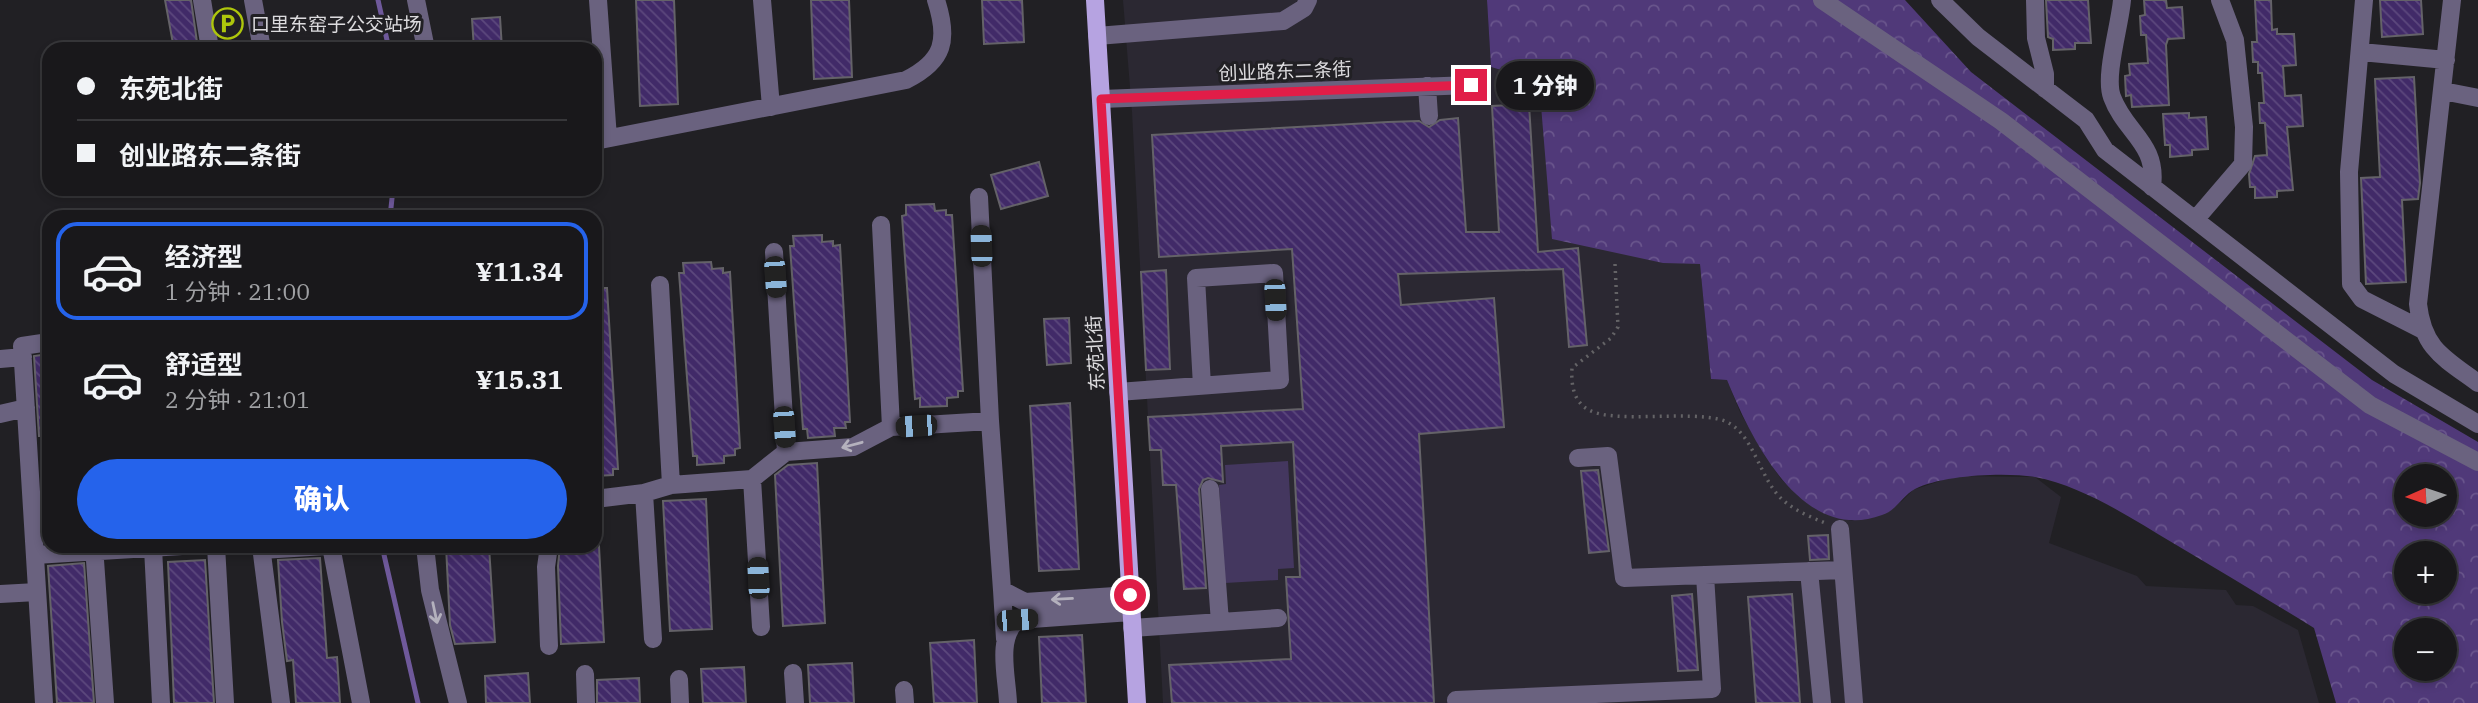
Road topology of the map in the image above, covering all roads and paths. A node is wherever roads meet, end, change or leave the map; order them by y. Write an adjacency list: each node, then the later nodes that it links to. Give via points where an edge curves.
1 (202, 0): 17 (street)
2 (253, 0): 18 (street)
3 (416, 0): 19 (street)
4 (598, 0): 20 (street)
5 (762, 0): 29 (street)
6 (936, 0): 29 (street, via 943,26 942,48 921,72 892,85)
7 (1095, 0): 16 (main road, 东苑北街)
8 (1308, 0): 16 (street, via 1304,8 1283,21)
9 (1822, 0): 53 (street, via 2001,121 2370,405)
10 (1940, 0): 25 (street, via 1978,37)
11 (2035, 0): 25 (street)
12 (2122, 0): 32 (street, via 2110,70 2111,95 2142,139 2155,170)
13 (2220, 0): 34 (street, via 2235,40 2243,164)
14 (2364, 0): 21 (street)
15 (2452, 0): 22 (street)
16 (1097, 36): 28 (main road, 东苑北街)
17 (209, 42)
18 (261, 42)
19 (425, 42)
20 (599, 42)
21 (2361, 52): 22 (street); 39 (street, via 2349,172 2351,284 2362,299)
22 (2446, 60): 26 (street)
23 (1471, 85): 24 (street, 创业路东二条街)
24 (1427, 86): 28 (street, 创业路东二条街); 30 (street)
25 (2045, 89): 32 (street, via 2086,120 2105,150)
26 (2443, 91): 27 (street); 39 (street, via 2418,304)
27 (2478, 98)
28 (1101, 99): 45 (main road, 东苑北街)
29 (771, 107): 31 (street)
30 (1429, 116)
31 (602, 139)
32 (2152, 187): 34 (street)
33 (979, 197): 48 (street)
34 (2194, 220): 49 (street, via 2393,374)
35 (881, 225): 50 (street)
36 (774, 252): 51 (street)
37 (1615, 264): 59 (path, via 1618,327 1611,338 1572,368 1576,397 1588,410 1609,414 1705,416 1727,421 1743,436 1781,499)
38 (660, 285): 55 (street)
39 (2421, 329): 43 (street, via 2437,352)
40 (42, 343): 41 (street, via 22,346)
41 (23, 357): 42 (street); 46 (street)
42 (0, 359)
43 (2478, 383)
44 (1202, 386): 44 (street, via 1280,380 1274,273 1196,278); 45 (street)
45 (1118, 392): 75 (main road, 东苑北街)
46 (26, 408): 47 (street); 68 (street)
47 (0, 414)
48 (990, 421): 50 (street); 72 (street)
49 (2478, 424)
50 (891, 427): 51 (street, one-way to 51, via 853,447)
51 (786, 452): 54 (street)
52 (1578, 458): 71 (street, via 1608,456 1624,578)
53 (2478, 462)
54 (752, 479): 55 (street); 78 (street)
55 (671, 485): 57 (street)
56 (1210, 489): 77 (street)
57 (644, 492): 58 (street); 79 (street)
58 (602, 498)
59 (1840, 529): 69 (street)
60 (55, 553): 68 (street)
61 (94, 553): 87 (street)
62 (147, 553): 88 (street)
63 (216, 553): 89 (street)
64 (262, 553): 90 (street)
65 (332, 553): 91 (street)
66 (426, 553): 92 (street, one-way to 92, via 430,590)
67 (548, 553): 81 (street)
68 (35, 555): 73 (street)
69 (1843, 570): 70 (street); 99 (street)
70 (1809, 571): 71 (street); 98 (street)
71 (1706, 575): 85 (street, via 1712,689)
72 (1002, 590): 75 (street, one-way to 72, via 1025,602); 80 (street)
73 (37, 592): 74 (street); 86 (street)
74 (0, 594)
75 (1131, 612): 77 (street); 80 (street, via 1017,620); 97 (main road, 东苑北街)
76 (1278, 618): 77 (street)
77 (1220, 622)
78 (761, 627)
79 (653, 639)
80 (1005, 639): 96 (street)
81 (549, 646)
82 (793, 673): 95 (street)
83 (584, 674): 93 (street)
84 (679, 679): 94 (street)
85 (1457, 700)
86 (44, 703)
87 (105, 703)
88 (161, 703)
89 (225, 703)
90 (281, 703)
91 (361, 703)
92 (458, 703)
93 (586, 703)
94 (680, 703)
95 (794, 703)
96 (1008, 703)
97 (1137, 703)
98 (1822, 703)
99 (1854, 703)

